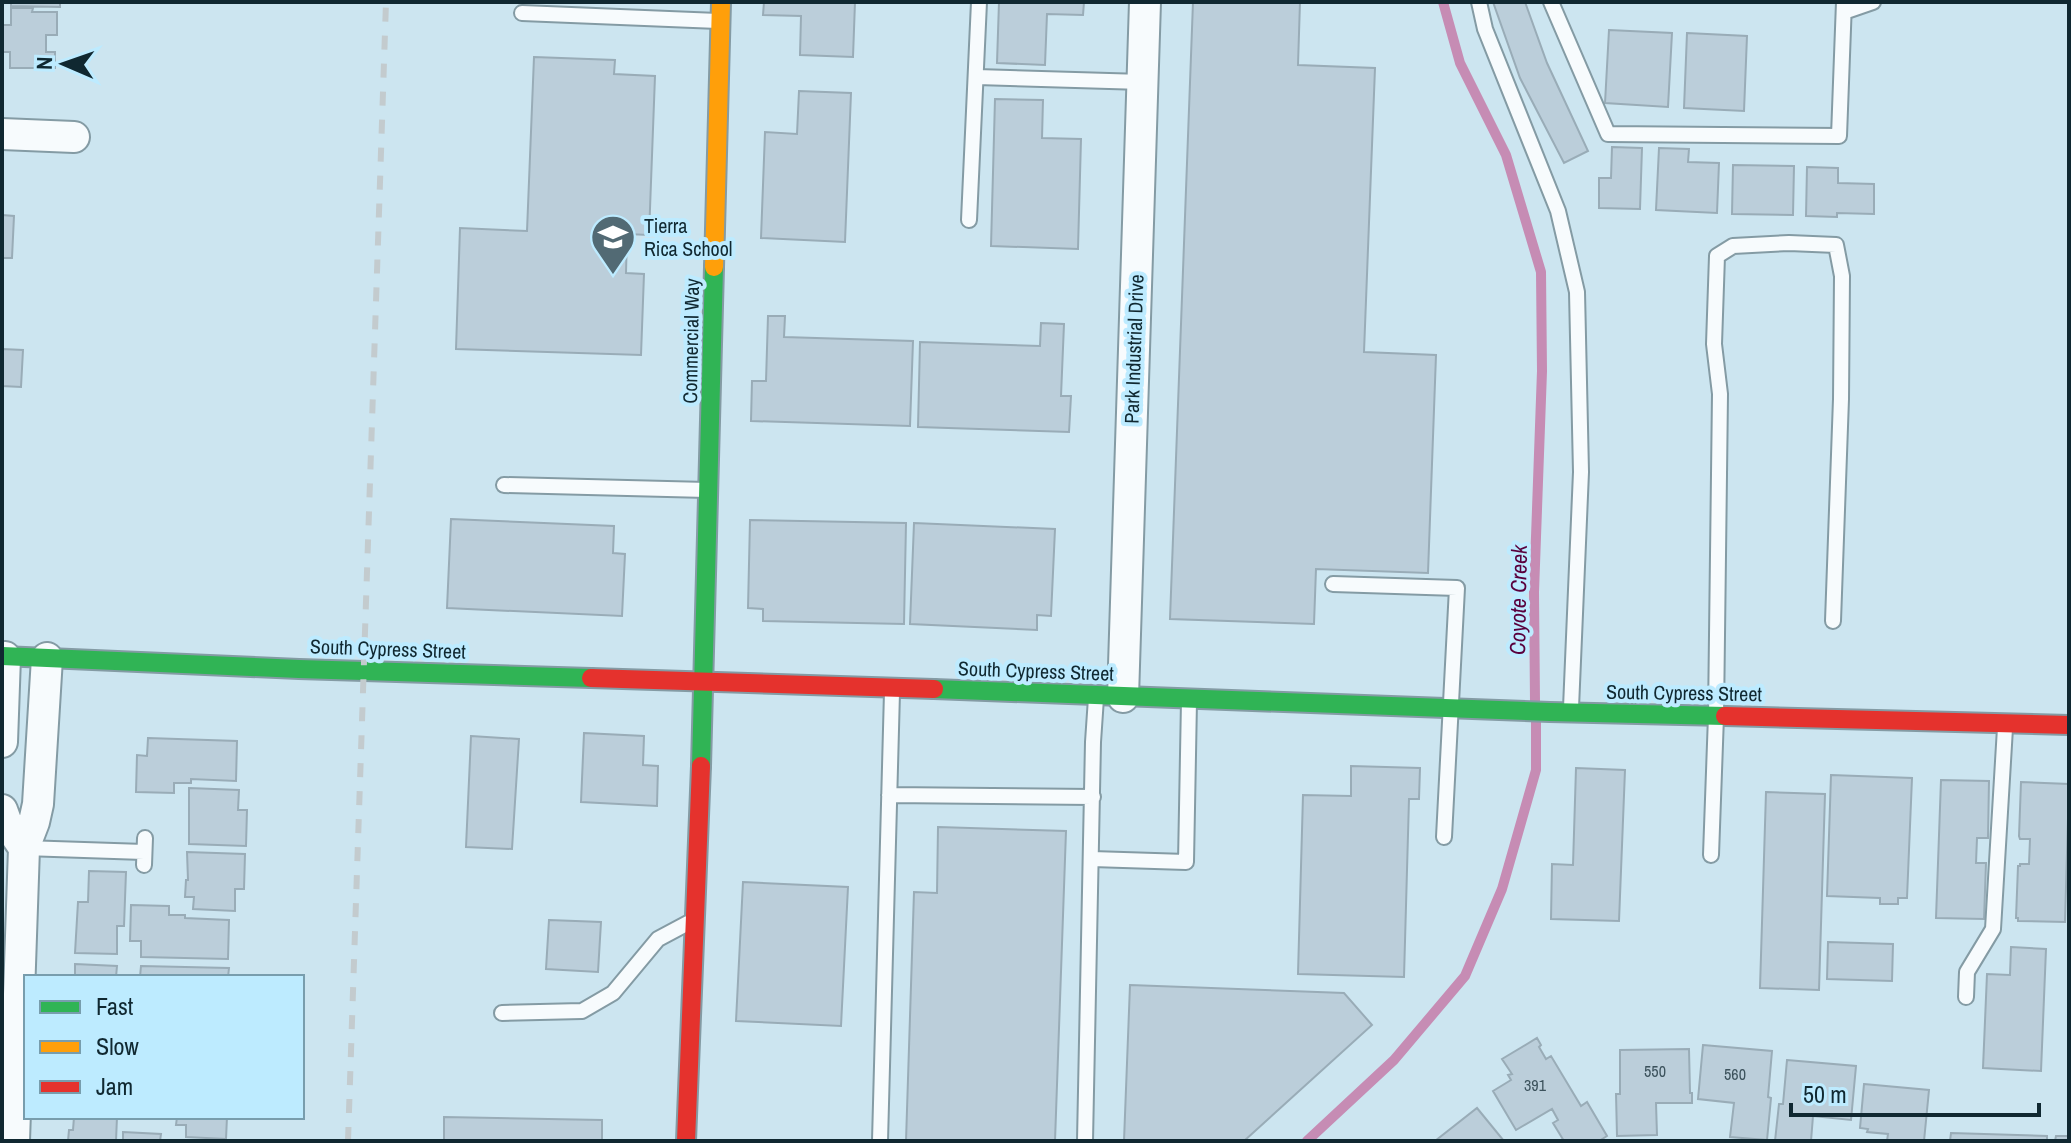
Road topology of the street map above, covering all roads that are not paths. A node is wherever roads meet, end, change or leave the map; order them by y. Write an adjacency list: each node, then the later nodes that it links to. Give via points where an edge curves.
1 (979, 2): 9 (lane)
2 (1145, 2): 10 (street, Park Industrial Drive)
3 (1479, 2): 25 (lane, via 1558,211 1577,292 1581,472)
4 (1551, 2): 6 (lane, via 1608,134 1839,136)
5 (1873, 2): 6 (lane)
6 (1844, 7)
7 (721, 11): 8 (lane); 15 (street, Commercial Way)
8 (522, 13)
9 (977, 77): 10 (lane); 13 (lane)
10 (1143, 82): 22 (street, Park Industrial Drive)
11 (2, 134): 12 (street)
12 (74, 137)
13 (969, 220)
14 (504, 485): 15 (lane)
15 (709, 490): 20 (street, Commercial Way)
16 (1333, 584): 24 (lane, via 1457,588)
17 (1833, 621): 26 (lane, via 1842,276 1836,245 1733,246 1717,256)
18 (4, 656): 19 (street, South Cypress Street); 29 (street)
19 (47, 658): 20 (street, South Cypress Street); 34 (street, via 38,804)
20 (704, 681): 21 (street, South Cypress Street); 38 (street, Commercial Way)
21 (892, 688): 22 (street, South Cypress Street); 30 (lane)
22 (1109, 696): 23 (street, South Cypress Street); 31 (lane, via 1093,742)
23 (1189, 699): 24 (street, South Cypress Street); 37 (lane, via 1186,862)
24 (1451, 708): 25 (street, South Cypress Street); 33 (lane)
25 (1571, 713): 26 (street, South Cypress Street)
26 (1716, 716): 27 (street, South Cypress Street); 36 (lane)
27 (2006, 724): 28 (street, South Cypress Street); 39 (lane, via 1993,929 1967,972)
28 (2069, 725)
29 (2, 742)
30 (889, 795): 31 (lane); 45 (lane)
31 (1093, 797): 37 (lane)
32 (2, 810): 34 (street)
33 (1444, 837)
34 (24, 848): 35 (lane); 41 (street)
35 (144, 851)
36 (1711, 855)
37 (1092, 859): 46 (lane)
38 (695, 919): 40 (lane, via 658,939 613,993 582,1011); 44 (street, Commercial Way)
39 (1966, 997)
40 (502, 1013)
41 (10, 1016): 42 (street)
42 (21, 1071): 43 (street)
43 (14, 1141)
44 (686, 1141)
45 (880, 1141)
46 (1085, 1141)

